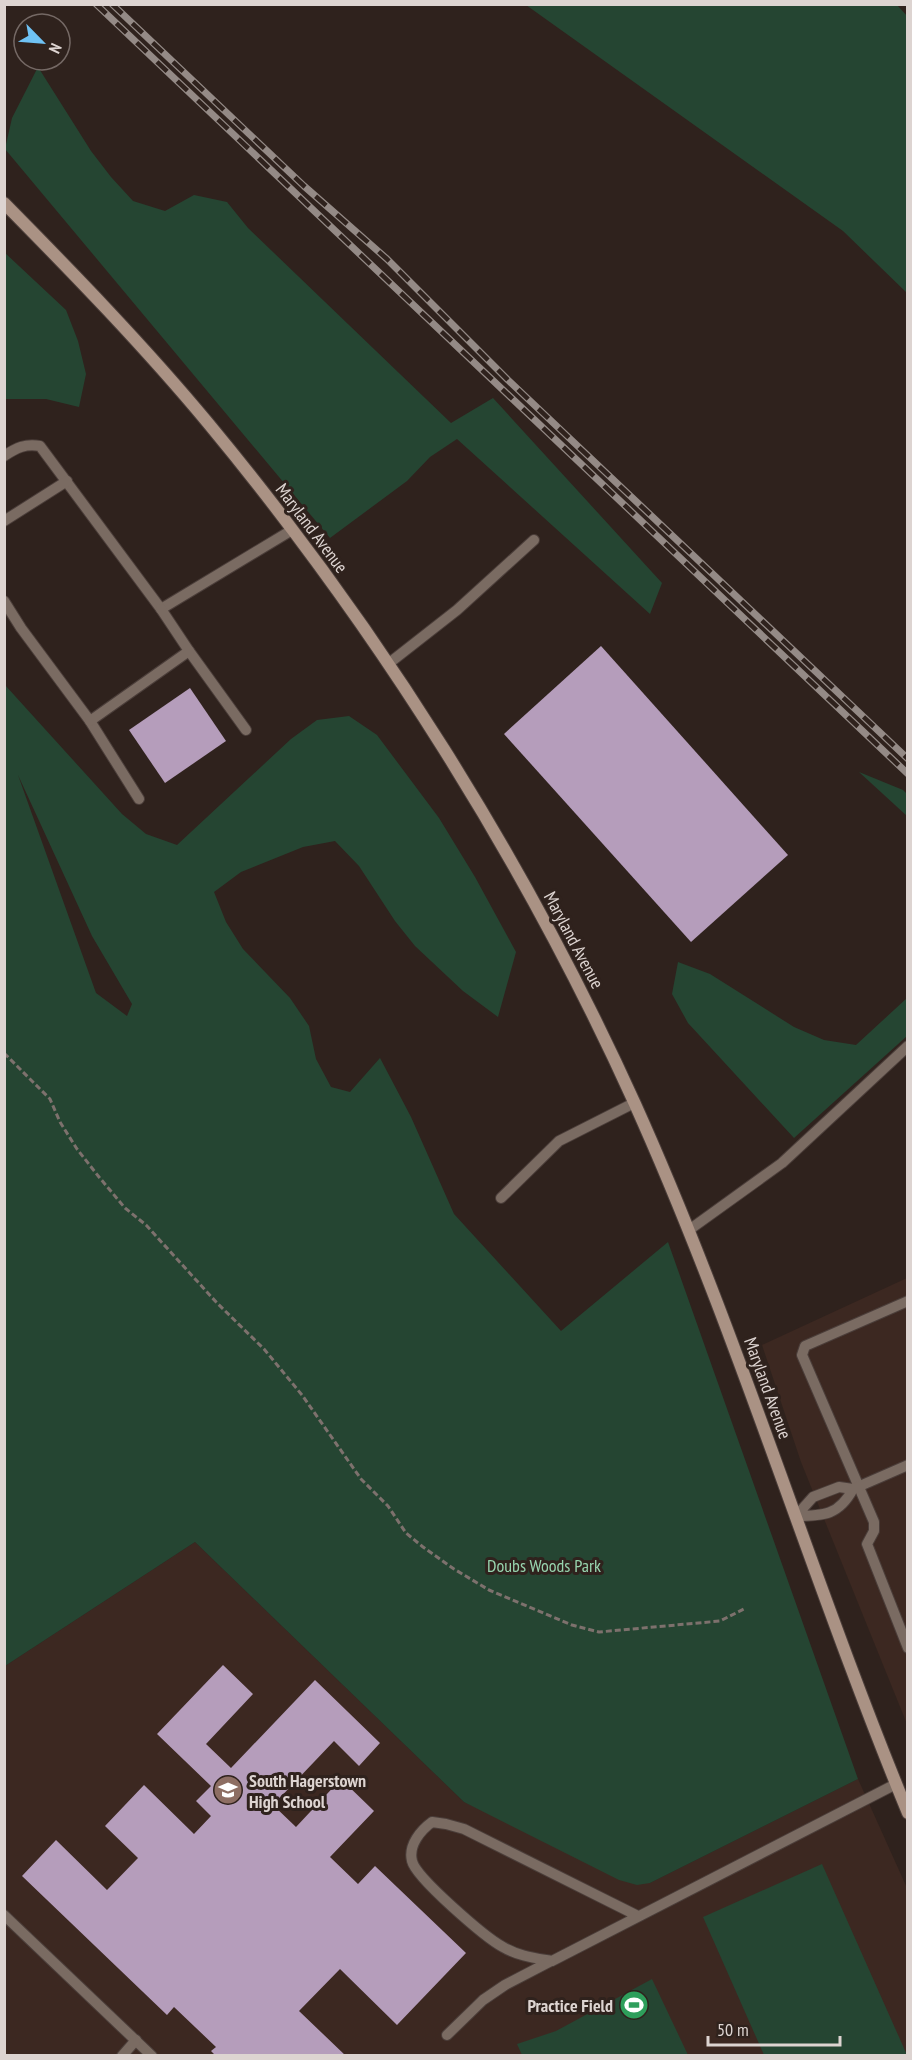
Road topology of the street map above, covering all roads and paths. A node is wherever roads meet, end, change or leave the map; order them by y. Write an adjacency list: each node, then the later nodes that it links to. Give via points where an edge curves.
1 (4, 203): 5 (main road, Maryland Avenue, via 113,314 208,423)
2 (4, 456): 3 (lane, via 15,448 40,446)
3 (67, 481): 4 (lane); 8 (lane)
4 (4, 521)
5 (292, 530): 8 (lane); 10 (main road, Maryland Avenue)
6 (534, 540): 10 (lane, via 457,610)
7 (4, 601): 11 (lane)
8 (161, 609): 9 (lane)
9 (189, 651): 11 (lane); 12 (lane)
10 (388, 664): 16 (main road, Maryland Avenue, via 493,830 569,966)
11 (90, 720): 13 (lane)
12 (246, 730)
13 (139, 799)
14 (908, 1046): 18 (lane, via 782,1163)
15 (4, 1053): 23 (path, via 50,1099 77,1149 125,1208 146,1225 264,1349 361,1479 388,1506 406,1533 423,1547 489,1590 572,1625 599,1632 720,1621)
16 (634, 1103): 17 (lane, via 559,1141); 18 (main road, Maryland Avenue)
17 (501, 1198)
18 (689, 1230): 22 (main road, Maryland Avenue)
19 (908, 1301): 21 (lane, via 805,1346 802,1355)
20 (908, 1465): 21 (lane)
21 (856, 1488): 22 (lane, via 839,1487 813,1497); 22 (lane, via 844,1505 819,1516); 24 (lane, via 873,1522 874,1531 867,1544)
22 (796, 1516): 25 (main road, Maryland Avenue)
23 (746, 1608)
24 (908, 1648)
25 (896, 1784): 26 (main road, Maryland Avenue); 28 (lane)
26 (908, 1813)
27 (4, 1915): 31 (lane)
28 (638, 1916): 29 (lane); 29 (lane, via 464,1829 432,1822 421,1830 412,1860 420,1875 488,1938 524,1956)
29 (552, 1961): 30 (lane, via 483,2000)
30 (447, 2035)
31 (136, 2040): 32 (lane); 33 (lane)
32 (122, 2055)
33 (152, 2055)

